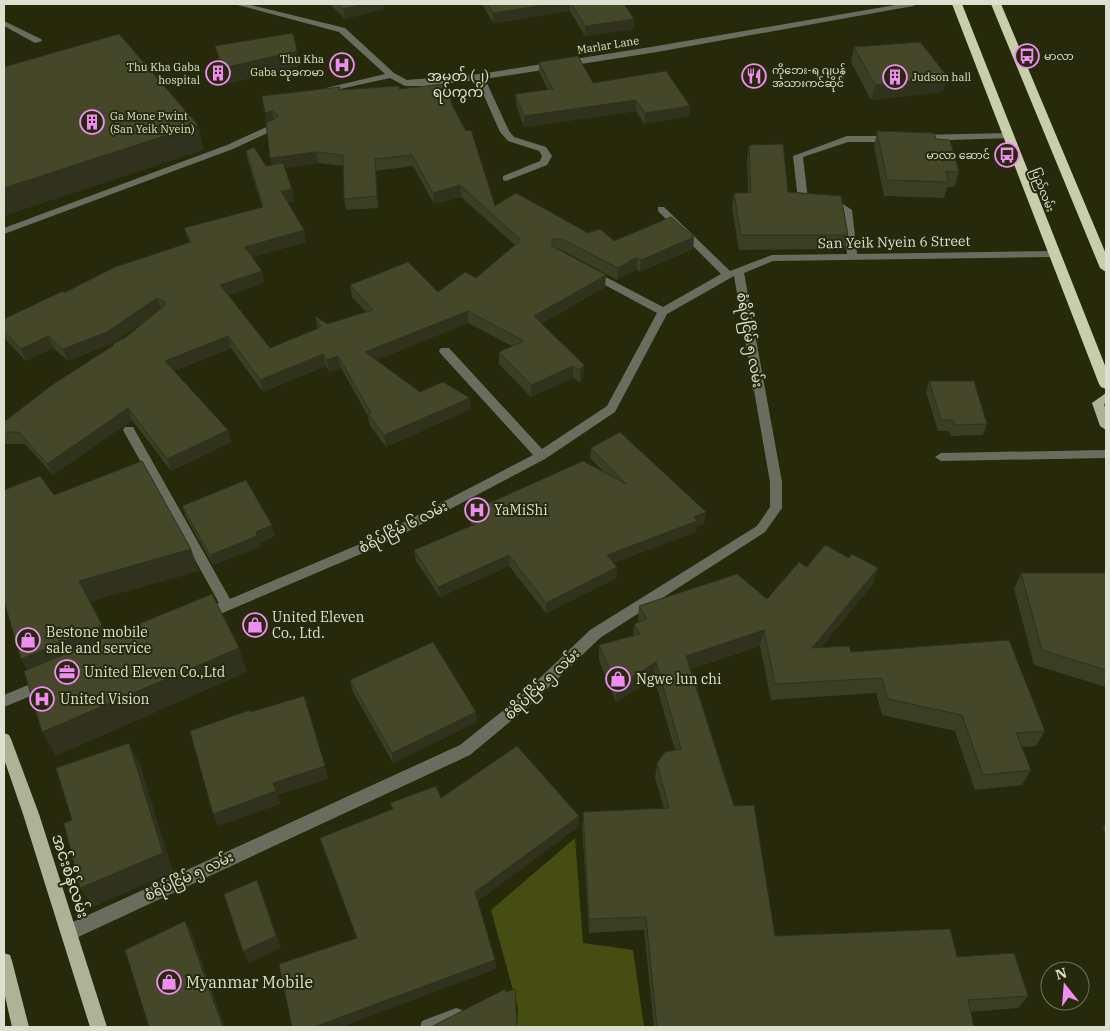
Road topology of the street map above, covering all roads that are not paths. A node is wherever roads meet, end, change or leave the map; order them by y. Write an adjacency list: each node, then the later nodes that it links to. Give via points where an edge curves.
1 (238, 4): 7 (street, Marlar Lane, via 342,30)
2 (913, 4): 8 (street, Marlar Lane)
3 (957, 4): 11 (highway, ပြည်လမ်း)
4 (996, 4): 18 (highway)
5 (4, 23): 6 (street)
6 (38, 41)
7 (391, 76): 8 (street, Marlar Lane, via 405,83 425,84); 9 (street)
8 (480, 77): 12 (street, via 505,132 511,139 543,149 547,156 544,163)
9 (314, 93)
10 (272, 127): 14 (street, via 230,147)
11 (1009, 136): 15 (highway, ပြည်လမ်း); 16 (street, via 847,139 798,156 803,200 807,205 840,205 846,210)
12 (506, 178)
13 (661, 209): 19 (street)
14 (4, 231)
15 (1054, 254): 16 (street, San Yeik Nyein 6 Street); 22 (highway, ပြည်လမ်း)
16 (852, 256): 19 (street, San Yeik Nyein 6 Street, via 772,258)
17 (582, 268): 20 (street)
18 (1106, 268)
19 (733, 272): 20 (street); 34 (street, စံရိပ်ငြိမ် ၅ လမ်း, via 776,482 776,508 761,529 595,634 525,702 465,750)
20 (663, 312): 27 (street, စံရိပ်ငြိမ် ၆ လမ်း, via 611,409)
21 (445, 351): 27 (street)
22 (1106, 384)
23 (1106, 398): 24 (main road, via 1098,403)
24 (1106, 426)
25 (129, 430): 29 (street)
26 (1106, 454): 28 (street)
27 (542, 456): 29 (street, စံရိပ်ငြိမ် ၆ လမ်း, via 377,542)
28 (941, 457)
29 (227, 605): 30 (street, စံရိပ်ငြိမ် ၆ လမ်း)
30 (193, 620)
31 (59, 678): 32 (street)
32 (4, 701)
33 (4, 738): 34 (main road, အင်းစိန်လမ်း)
34 (70, 932): 38 (main road, အင်းစိန်လမ်း)
35 (4, 961): 37 (main road)
36 (459, 1015): 39 (street)
37 (21, 1027)
38 (99, 1027)
39 (428, 1027)

